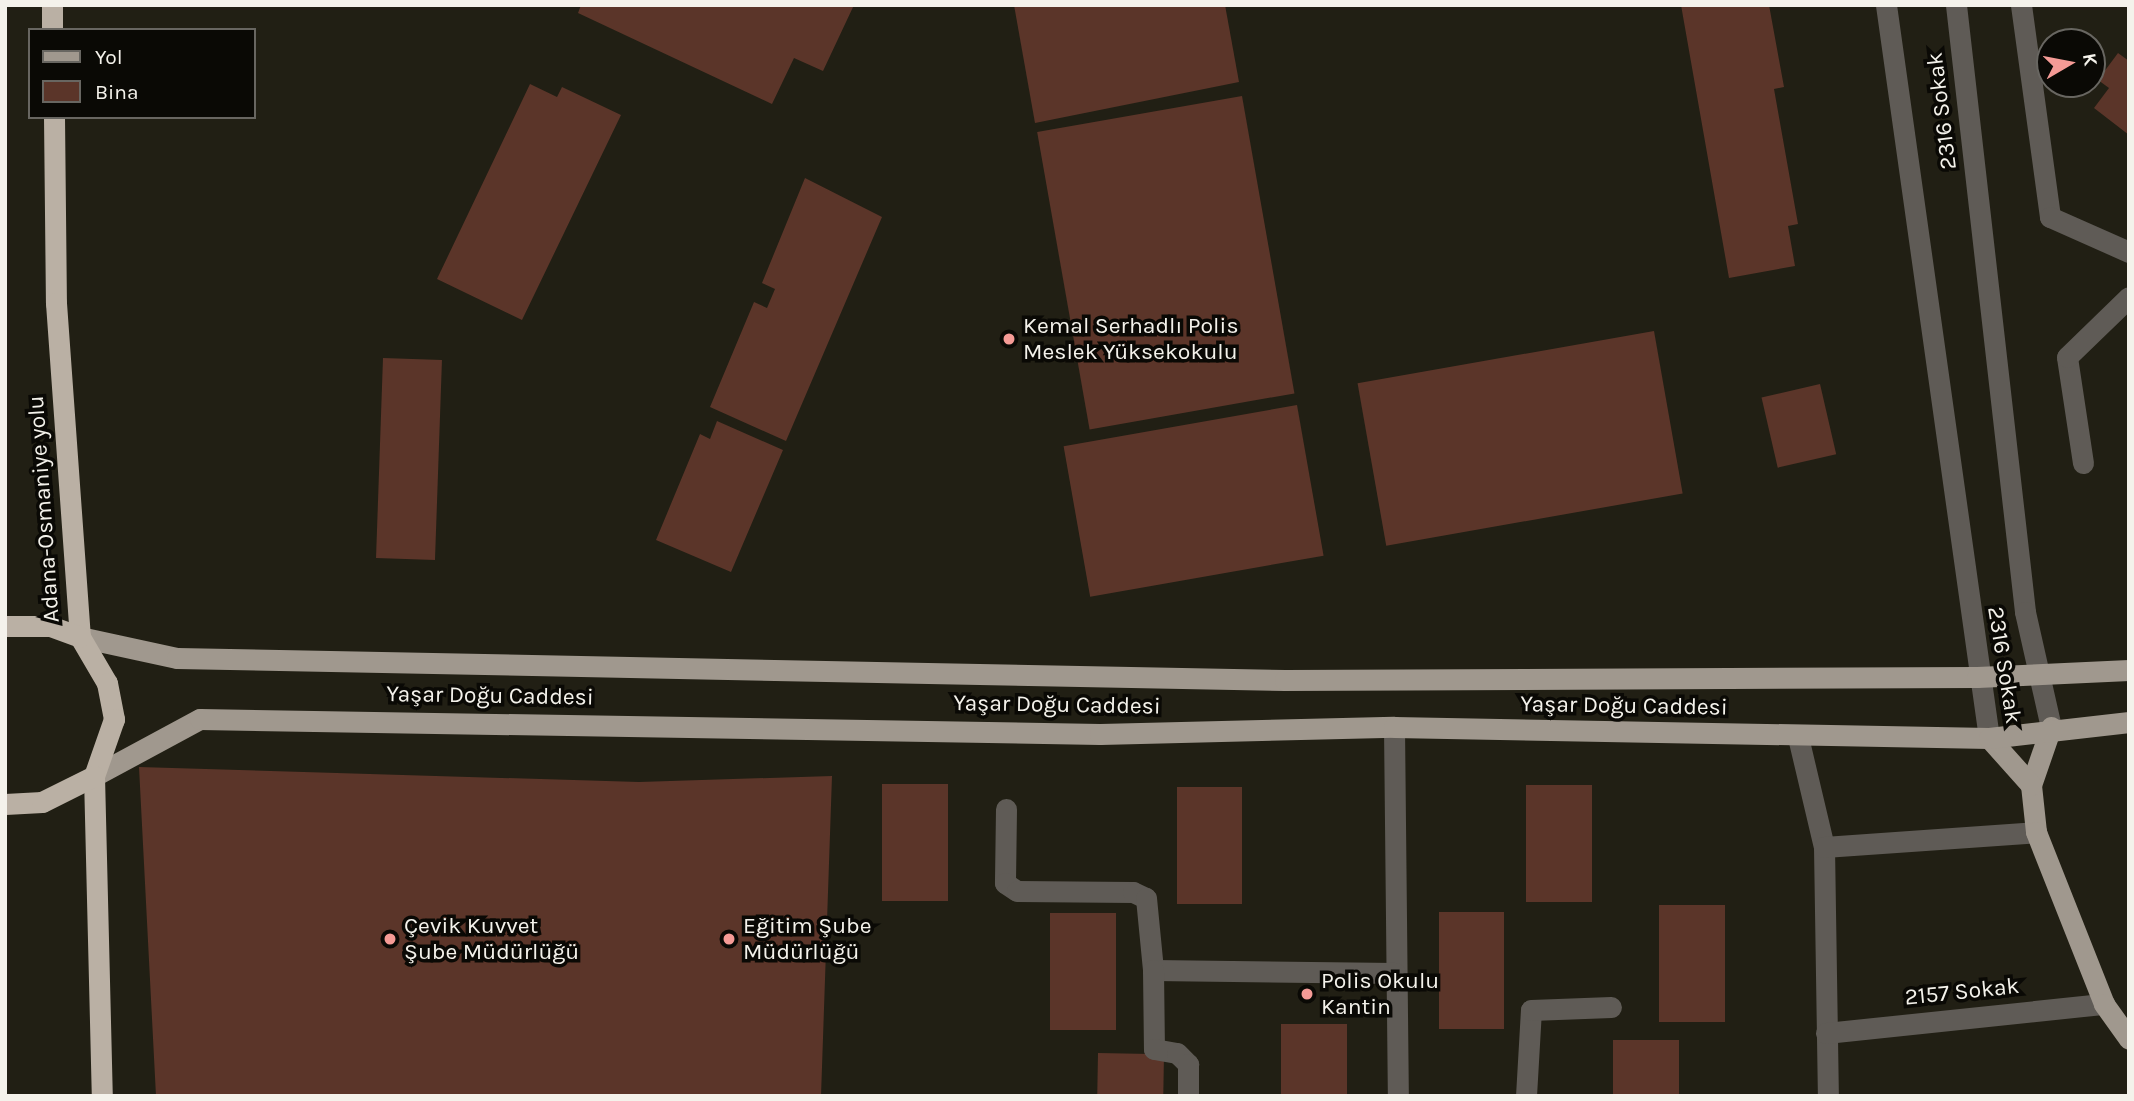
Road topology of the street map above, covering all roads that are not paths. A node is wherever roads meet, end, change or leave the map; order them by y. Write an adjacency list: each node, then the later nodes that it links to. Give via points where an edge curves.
1 (52, 5): 5 (highway)
2 (1886, 5): 14 (street, 2316 Sokak)
3 (1956, 5): 13 (street, 2316 Sokak)
4 (2021, 5): 7 (street, via 2050,217)
5 (52, 28)
6 (54, 119): 11 (highway, Adana-Osmaniye yolu, via 56,303)
7 (2129, 252)
8 (2129, 297): 9 (street, via 2067,357)
9 (2082, 463)
10 (5, 626): 11 (highway, Yaşar Doğu Caddesi, via 50,626)
11 (80, 637): 14 (main road, Yaşar Doğu Caddesi, via 177,658 1285,680); 20 (highway, Adana-Osmaniye yolu, via 107,683 114,719)
12 (2129, 670): 13 (main road, Yaşar Doğu Caddesi)
13 (2036, 671): 14 (main road, Yaşar Doğu Caddesi); 17 (street, 2316 Sokak)
14 (1978, 677): 19 (street, 2316 Sokak)
15 (2129, 722): 17 (main road, Yaşar Doğu Caddesi)
16 (1394, 727): 18 (main road, Yaşar Doğu Caddesi); 20 (main road, Yaşar Doğu Caddesi, via 1100,734 200,719); 27 (street)
17 (2051, 727): 19 (main road, Yaşar Doğu Caddesi); 21 (main road, 2316 Sokak)
18 (1798, 737): 19 (main road, Yaşar Doğu Caddesi); 25 (street)
19 (1989, 737): 21 (main road, 2316 Sokak)
20 (94, 776): 22 (highway, Yaşar Doğu Caddesi, via 52,799); 32 (highway, Adana-Osmaniye yolu)
21 (2031, 785): 24 (main road)
22 (5, 804)
23 (1006, 809): 26 (street, via 1005,883 1017,891 1133,892 1146,898)
24 (2036, 832): 25 (street); 28 (main road)
25 (1824, 847): 30 (street)
26 (1153, 970): 27 (street); 33 (street, via 1154,1049 1177,1054 1188,1064)
27 (1395, 973): 34 (street)
28 (2104, 1004): 30 (street, 2157 Sokak); 31 (main road)
29 (1611, 1007): 35 (street, via 1531,1010)
30 (1826, 1033): 36 (street)
31 (2129, 1039)
32 (102, 1096)
33 (1188, 1096)
34 (1398, 1096)
35 (1526, 1096)
36 (1828, 1096)

